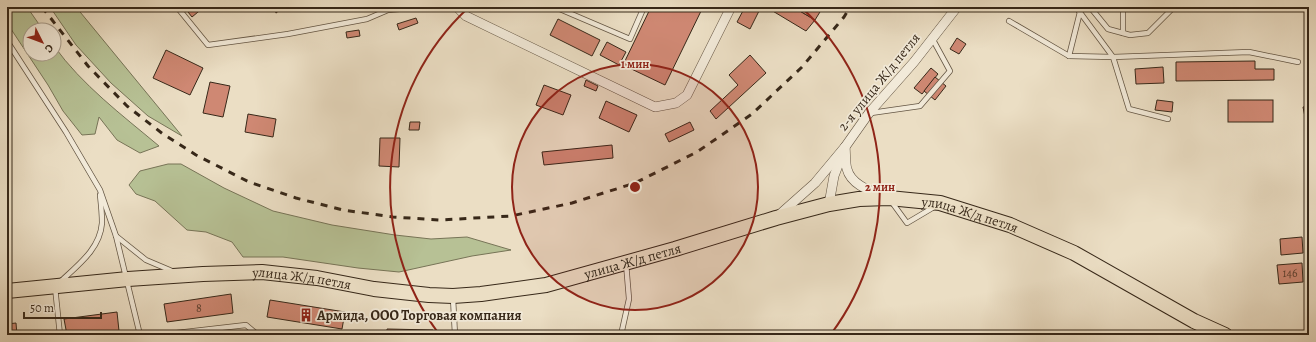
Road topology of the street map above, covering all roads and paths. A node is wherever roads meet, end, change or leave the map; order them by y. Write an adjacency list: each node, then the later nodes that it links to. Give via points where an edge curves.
1 (177, 7): 2 (lane, via 208,45 288,34 368,19 388,10)
2 (422, 7)
3 (457, 7): 6 (street, via 466,16 655,107 676,103 687,95)
4 (555, 7): 5 (lane, via 630,39)
5 (644, 7)
6 (731, 7)
7 (957, 7): 15 (street, 2-я улица Ж/д петля)
8 (1076, 7): 12 (lane)
9 (1090, 7): 14 (lane, via 1108,29)
10 (1123, 7): 14 (lane)
11 (1174, 7): 14 (lane, via 1148,33)
12 (1080, 12): 17 (lane); 18 (lane)
13 (1009, 21): 17 (lane)
14 (1123, 33)
15 (932, 38): 20 (street, 2-я улица Ж/д петля); 20 (lane, via 950,71 920,106)
16 (7, 41): 23 (lane)
17 (1069, 56): 18 (lane)
18 (1113, 57): 19 (lane, via 1249,52); 21 (lane, via 1129,109)
19 (1298, 62)
20 (869, 113): 22 (street, 2-я улица Ж/д петля)
21 (1168, 119)
22 (846, 147): 24 (street, via 847,170 854,181); 26 (street, 2-я улица Ж/д петля, via 834,176); 27 (street, via 815,183)
23 (100, 190): 28 (lane); 32 (lane, via 102,224 97,243 85,259)
24 (889, 198): 25 (main road, улица Ж/д петля); 25 (lane, via 907,223); 26 (main road, улица Ж/д петля)
25 (940, 203): 41 (main road, улица Ж/д петля, via 1010,225 1074,254 1194,322)
26 (829, 204): 27 (main road, улица Ж/д петля)
27 (776, 218): 29 (main road, улица Ж/д петля)
28 (116, 236): 30 (lane, via 146,260); 31 (lane)
29 (626, 262): 34 (main road, улица Ж/д петля, via 546,285); 40 (lane, via 629,299)
30 (181, 275): 31 (main road, улица Ж/д петля); 34 (main road, улица Ж/д петля, via 262,272 316,278 374,289)
31 (128, 279): 32 (main road, улица Ж/д петля); 36 (lane)
32 (55, 286): 33 (main road, улица Ж/д петля); 35 (lane)
33 (7, 291)
34 (453, 296): 39 (lane)
35 (60, 335)
36 (140, 335)
37 (159, 335): 38 (lane, via 246,325)
38 (258, 335)
39 (455, 335)
40 (622, 335)
41 (1225, 335)

